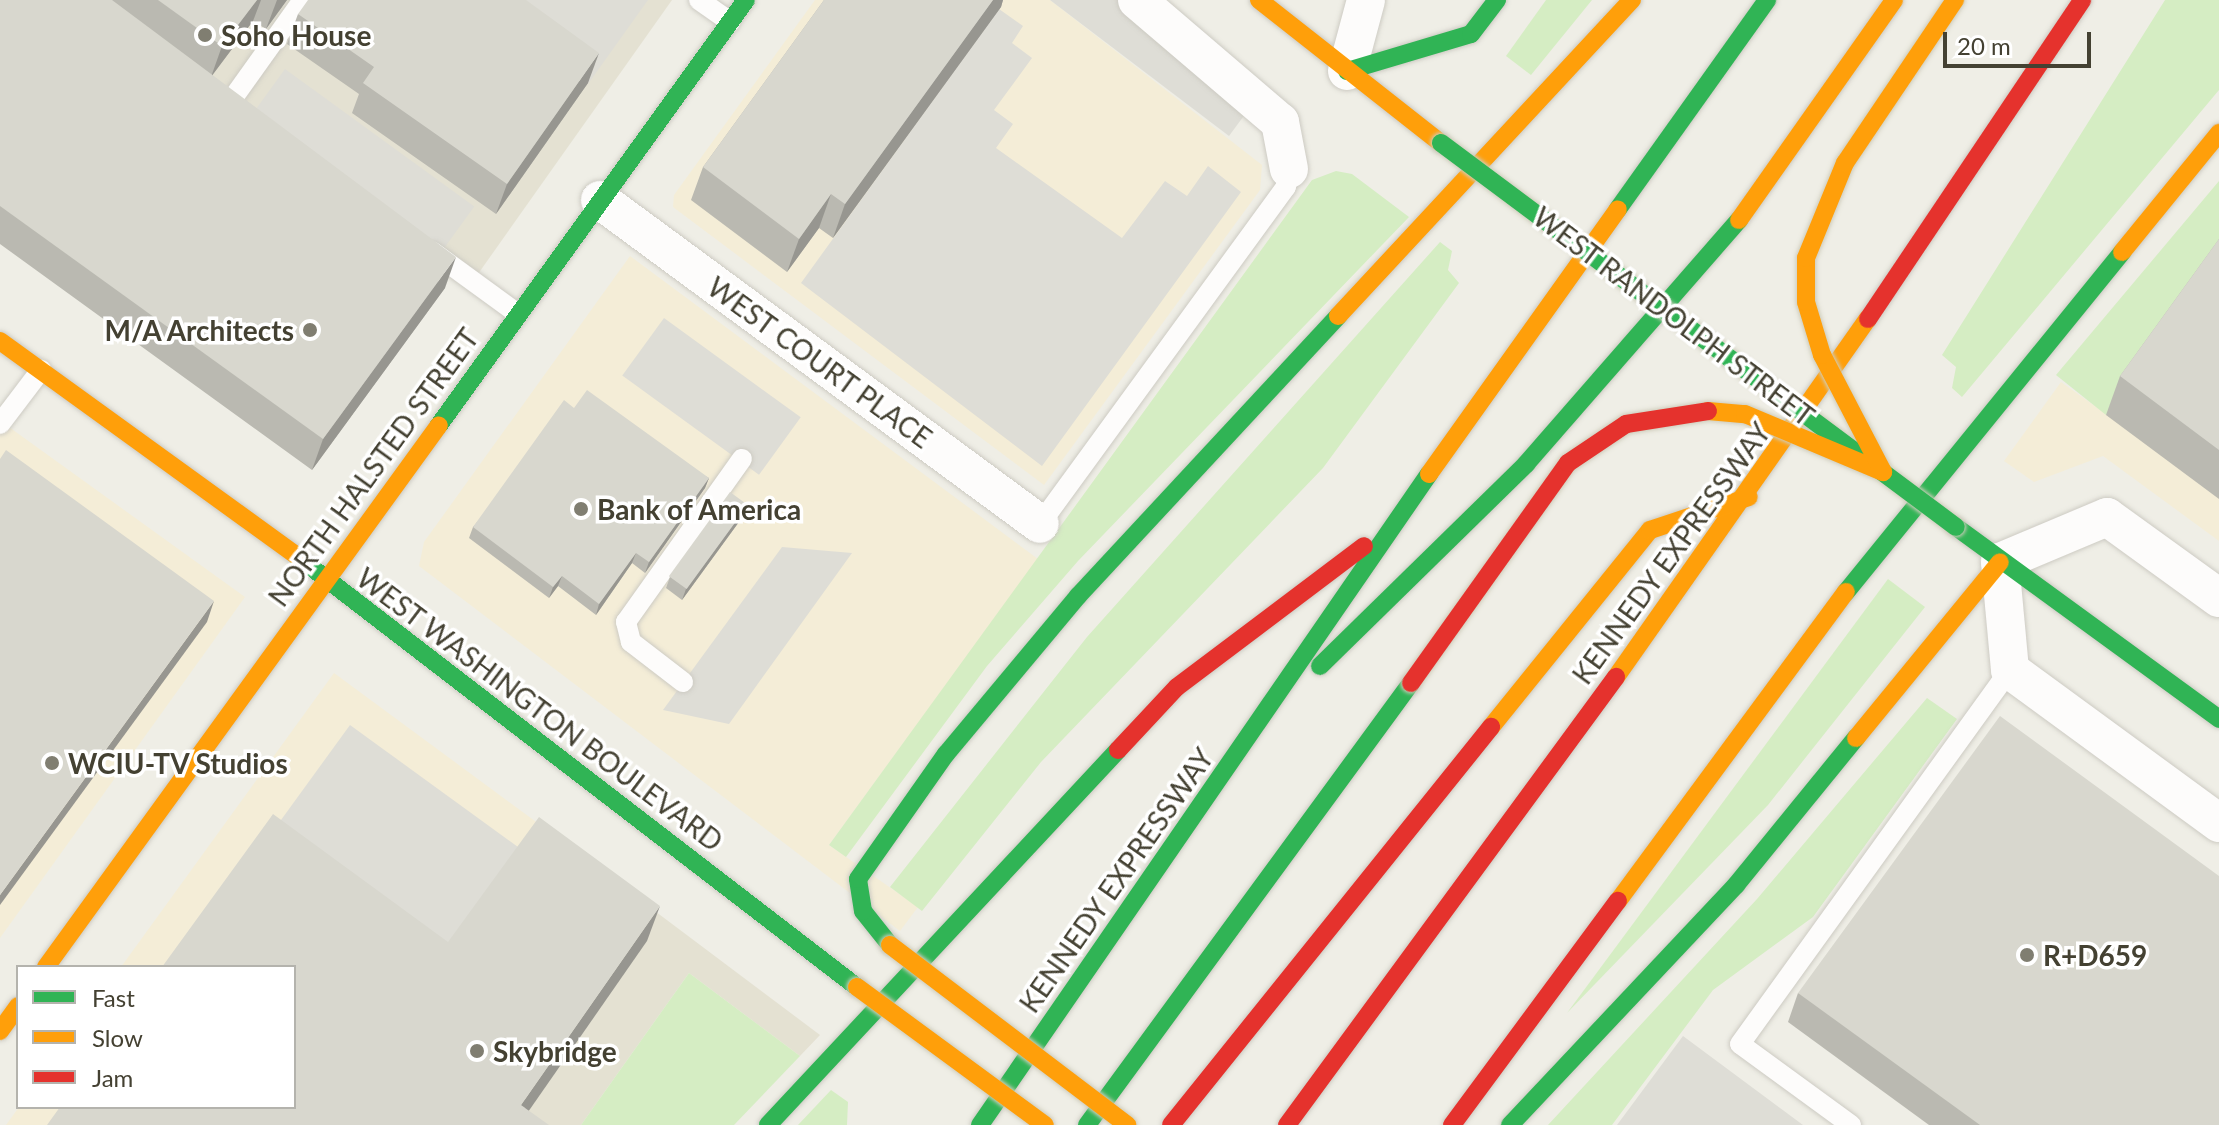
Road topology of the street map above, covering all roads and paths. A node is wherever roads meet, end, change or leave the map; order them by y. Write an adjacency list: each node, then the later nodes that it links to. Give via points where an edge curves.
1 (303, 0): 16 (lane)
2 (699, 0): 13 (lane)
3 (746, 0): 13 (main road, NORTH HALSTED STREET)
4 (1137, 0): 19 (street, via 1280,122)
5 (1259, 0): 14 (main road, WEST RANDOLPH STREET)
6 (1366, 0): 14 (street)
7 (1497, 0): 14 (main road, via 1471,34)
8 (1632, 0): 46 (main road, bridge, via 1078,596 946,754 858,879 863,911 890,945)
9 (1767, 0): 30 (main road, KENNEDY EXPRESSWAY)
10 (1894, 0): 37 (main road, via 1739,220 1636,342 1526,464)
11 (1955, 0): 27 (main road, bridge, via 1845,163 1806,258 1806,302 1822,355)
12 (2082, 0): 28 (main road, KENNEDY EXPRESSWAY)
13 (730, 22): 20 (main road, NORTH HALSTED STREET)
14 (1347, 71): 27 (main road, WEST RANDOLPH STREET, bridge)
15 (203, 87): 16 (lane)
16 (228, 105): 17 (lane)
17 (248, 120)
18 (2219, 133): 49 (main road, via 1859,575)
19 (1289, 169): 29 (lane, via 1286,187)
20 (600, 200): 22 (main road, NORTH HALSTED STREET); 29 (street, WEST COURT PLACE)
21 (414, 239): 22 (lane)
22 (518, 314): 32 (main road, NORTH HALSTED STREET)
23 (0, 341): 24 (main road, WEST WASHINGTON BOULEVARD)
24 (41, 370): 25 (lane); 32 (main road, WEST WASHINGTON BOULEVARD)
25 (0, 424)
26 (742, 459): 35 (lane, via 626,622 631,642)
27 (1883, 472): 31 (main road, WEST RANDOLPH STREET, bridge); 45 (main road, bridge, via 1745,414 1690,410 1626,424 1568,463)
28 (1749, 497): 47 (main road, via 1650,530); 48 (main road, KENNEDY EXPRESSWAY)
29 (1040, 524)
30 (1393, 525): 37 (main road, KENNEDY EXPRESSWAY); 42 (main road, via 1177,687)
31 (2000, 562): 33 (street, via 2107,517); 34 (street); 36 (main road, WEST RANDOLPH STREET); 50 (main road, via 1736,885)
32 (326, 582): 39 (main road, NORTH HALSTED STREET); 44 (main road, WEST WASHINGTON BOULEVARD, bridge)
33 (2219, 598)
34 (2010, 670): 38 (street); 51 (lane, via 1740,1044)
35 (683, 682)
36 (2219, 719)
37 (1251, 734): 43 (main road, KENNEDY EXPRESSWAY)
38 (2219, 823)
39 (47, 965)
40 (16, 1009): 41 (main road)
41 (0, 1031)
42 (768, 1125)
43 (980, 1125)
44 (1045, 1125)
45 (1087, 1125)
46 (1127, 1125)
47 (1171, 1125)
48 (1287, 1125)
49 (1452, 1125)
50 (1510, 1125)
51 (1851, 1125)

